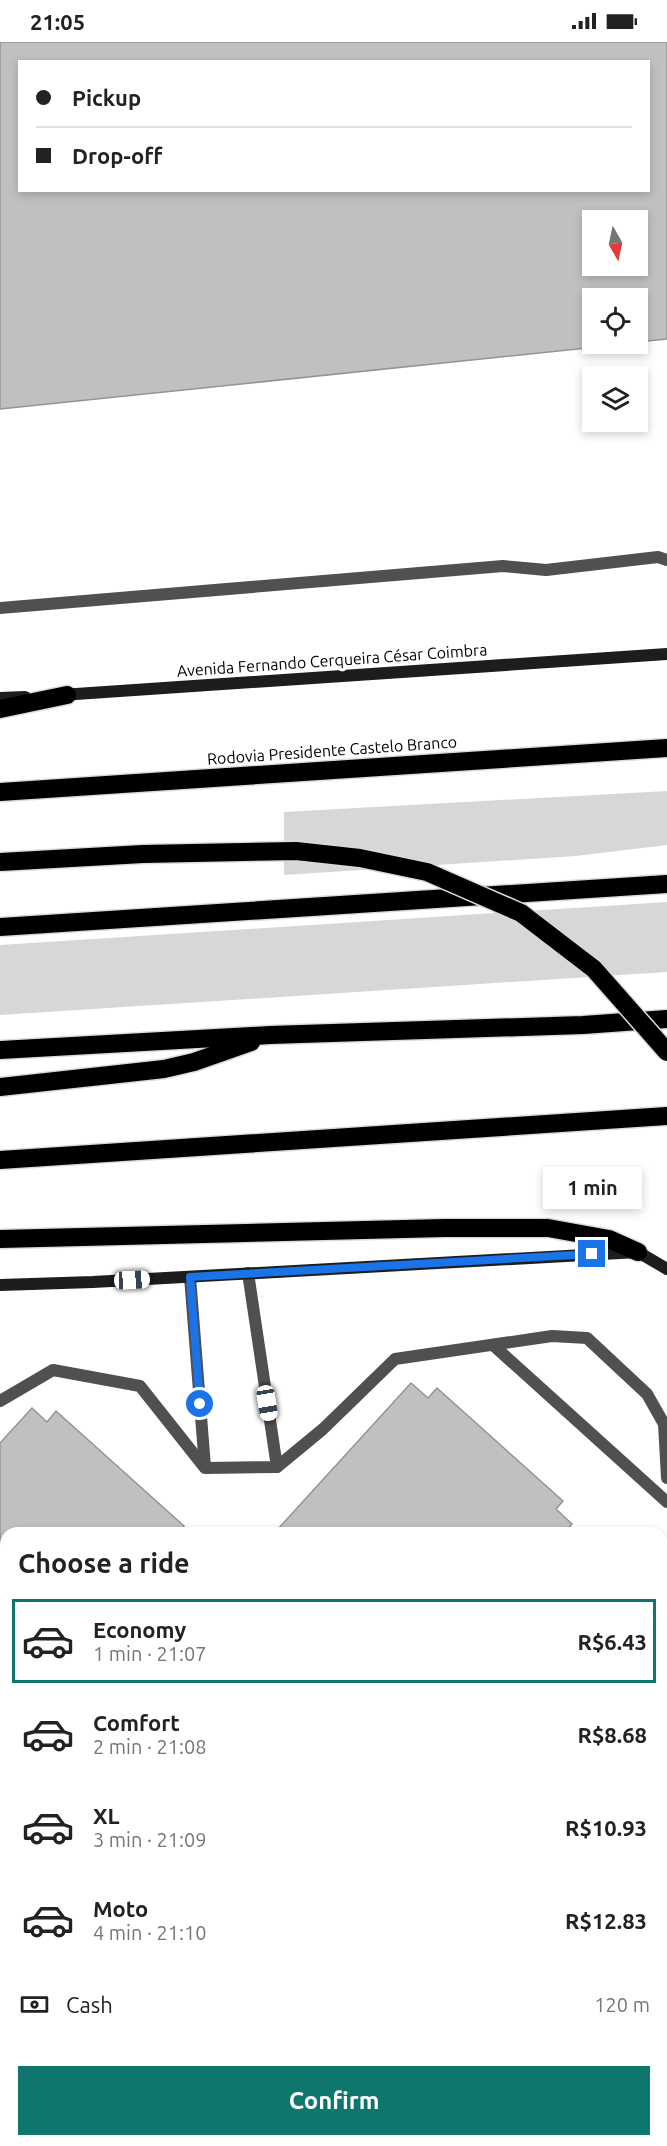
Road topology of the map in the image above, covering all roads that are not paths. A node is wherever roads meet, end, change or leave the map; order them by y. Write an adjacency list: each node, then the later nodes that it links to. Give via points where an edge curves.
1 (667, 560): 2 (lane, via 658,557 546,570 503,566)
2 (0, 609)
3 (667, 654): 4 (main road, Avenida Fernando Cerqueira César Coimbra)
4 (67, 695): 5 (main road, Avenida Fernando Cerqueira César Coimbra); 6 (highway)
5 (0, 698)
6 (0, 709)
7 (667, 748): 8 (highway, Rodovia Presidente Castelo Branco)
8 (0, 792)
9 (0, 862): 15 (highway, bridge, via 296,851 360,858 428,872 530,920 594,969)
10 (667, 884): 11 (highway)
11 (0, 927)
12 (667, 1019): 13 (highway)
13 (270, 1035): 14 (highway); 16 (highway, via 164,1069)
14 (0, 1050)
15 (667, 1052)
16 (0, 1087)
17 (667, 1116): 18 (highway)
18 (0, 1160)
19 (0, 1239): 20 (highway, via 548,1228 609,1239)
20 (638, 1252): 21 (main road); 22 (main road)
21 (667, 1269)
22 (248, 1273): 23 (main road); 27 (lane)
23 (190, 1277): 24 (main road); 28 (lane)
24 (0, 1285)
25 (493, 1345): 27 (lane, via 395,1359 323,1429); 29 (lane, via 552,1336 587,1338 647,1394 664,1424); 30 (lane)
26 (0, 1401): 28 (lane, via 53,1370 140,1386)
27 (277, 1467): 28 (lane)
28 (205, 1468)
29 (667, 1478)
30 (667, 1502)

